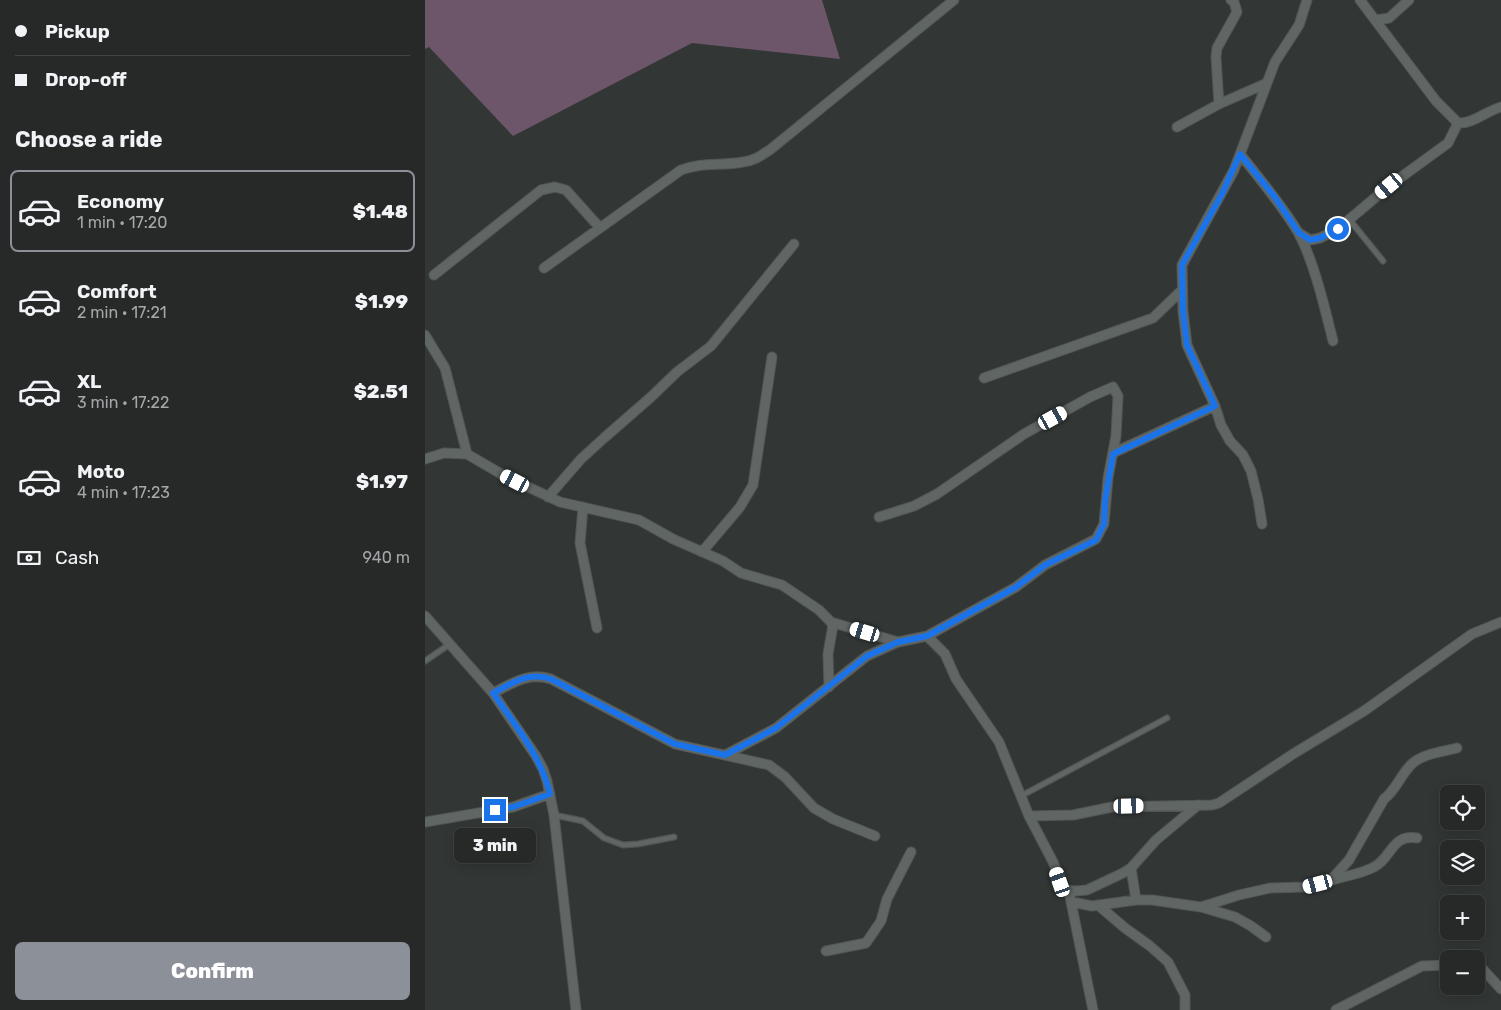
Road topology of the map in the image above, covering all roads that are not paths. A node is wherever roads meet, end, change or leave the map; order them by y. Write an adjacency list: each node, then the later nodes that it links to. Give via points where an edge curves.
1 (954, 0): 14 (street, via 759,157 681,170)
2 (1231, 0): 8 (street, via 1237,12 1217,48)
3 (1307, 0): 7 (street, via 1299,25 1275,62)
4 (1360, 0): 6 (street)
5 (1409, 0): 6 (street, via 1389,18)
6 (1376, 20): 10 (street, via 1436,101)
7 (1267, 83): 8 (street); 12 (street)
8 (1219, 104): 11 (street)
9 (1501, 107): 10 (street, via 1470,122)
10 (1458, 123): 13 (street, via 1448,143)
11 (1177, 127)
12 (1240, 154): 15 (street); 20 (street, via 1222,194 1182,265)
13 (1349, 219): 15 (street, via 1320,238 1310,240); 17 (lane)
14 (600, 228): 18 (street); 19 (street, via 566,190 541,190)
15 (1299, 233): 22 (street)
16 (794, 244): 29 (street, via 711,346 604,438)
17 (1383, 261)
18 (544, 268)
19 (435, 276)
20 (1182, 290): 24 (street, via 1153,318); 25 (street, via 1187,345)
21 (425, 335): 26 (street, via 445,368)
22 (1333, 342)
23 (772, 357): 33 (street, via 753,485 740,507)
24 (984, 378)
25 (1215, 406): 27 (street); 32 (street, via 1221,425 1251,471)
26 (467, 454): 28 (street, via 444,453); 29 (street)
27 (1113, 454): 31 (street, via 1118,408 1118,396 1113,387 1024,434 937,494 914,506); 38 (street, via 1104,524 1096,540 1045,565 1016,587)
28 (425, 459)
29 (548, 497): 30 (street)
30 (583, 507): 33 (street, via 639,520); 37 (street, via 580,543)
31 (879, 517)
32 (1262, 524)
33 (702, 552): 35 (street, via 741,573 781,585 819,610)
34 (425, 616): 40 (street)
35 (831, 622): 39 (street); 42 (street)
36 (1501, 622): 49 (street, via 1471,634 1364,711 1225,800 1212,805)
37 (597, 628)
38 (927, 636): 39 (street); 48 (street, via 945,654 960,685 998,741)
39 (898, 642): 42 (street, via 867,656)
40 (450, 644): 41 (lane); 43 (street)
41 (425, 660)
42 (829, 687): 46 (street, via 776,728)
43 (493, 693): 46 (street, via 526,677 545,676 675,744); 47 (street, via 536,756)
44 (1167, 718): 48 (lane)
45 (1457, 748): 58 (street, via 1422,758 1409,766 1349,860)
46 (725, 755): 53 (street, via 769,765 814,808)
47 (550, 794): 50 (street); 52 (street, via 513,807)
48 (1021, 796): 51 (street)
49 (1198, 805): 51 (street, via 1112,807 1073,815); 57 (street, via 1156,840)
50 (554, 815): 54 (lane, via 583,821 604,838 623,845); 69 (street)
51 (1029, 816): 59 (street)
52 (425, 822)
53 (875, 836)
54 (674, 837)
55 (1417, 838): 58 (street, via 1408,837 1400,841 1389,850 1384,860 1371,868)
56 (911, 852): 65 (street, via 887,899 881,921 866,943)
57 (1131, 868): 59 (street, via 1087,890); 60 (street)
58 (1331, 880): 63 (street, via 1305,887 1271,888)
59 (1067, 890): 61 (street)
60 (1136, 900): 62 (street); 63 (street)
61 (1072, 902): 62 (street); 70 (street)
62 (1098, 905): 71 (street, via 1168,962 1185,994)
63 (1201, 907): 64 (street, via 1235,917)
64 (1265, 937)
65 (826, 951)
66 (1440, 965): 72 (street, via 1422,966)
67 (1485, 972): 68 (street)
68 (1501, 989)
69 (576, 1010)
70 (1093, 1010)
71 (1185, 1010)
72 (1336, 1010)

